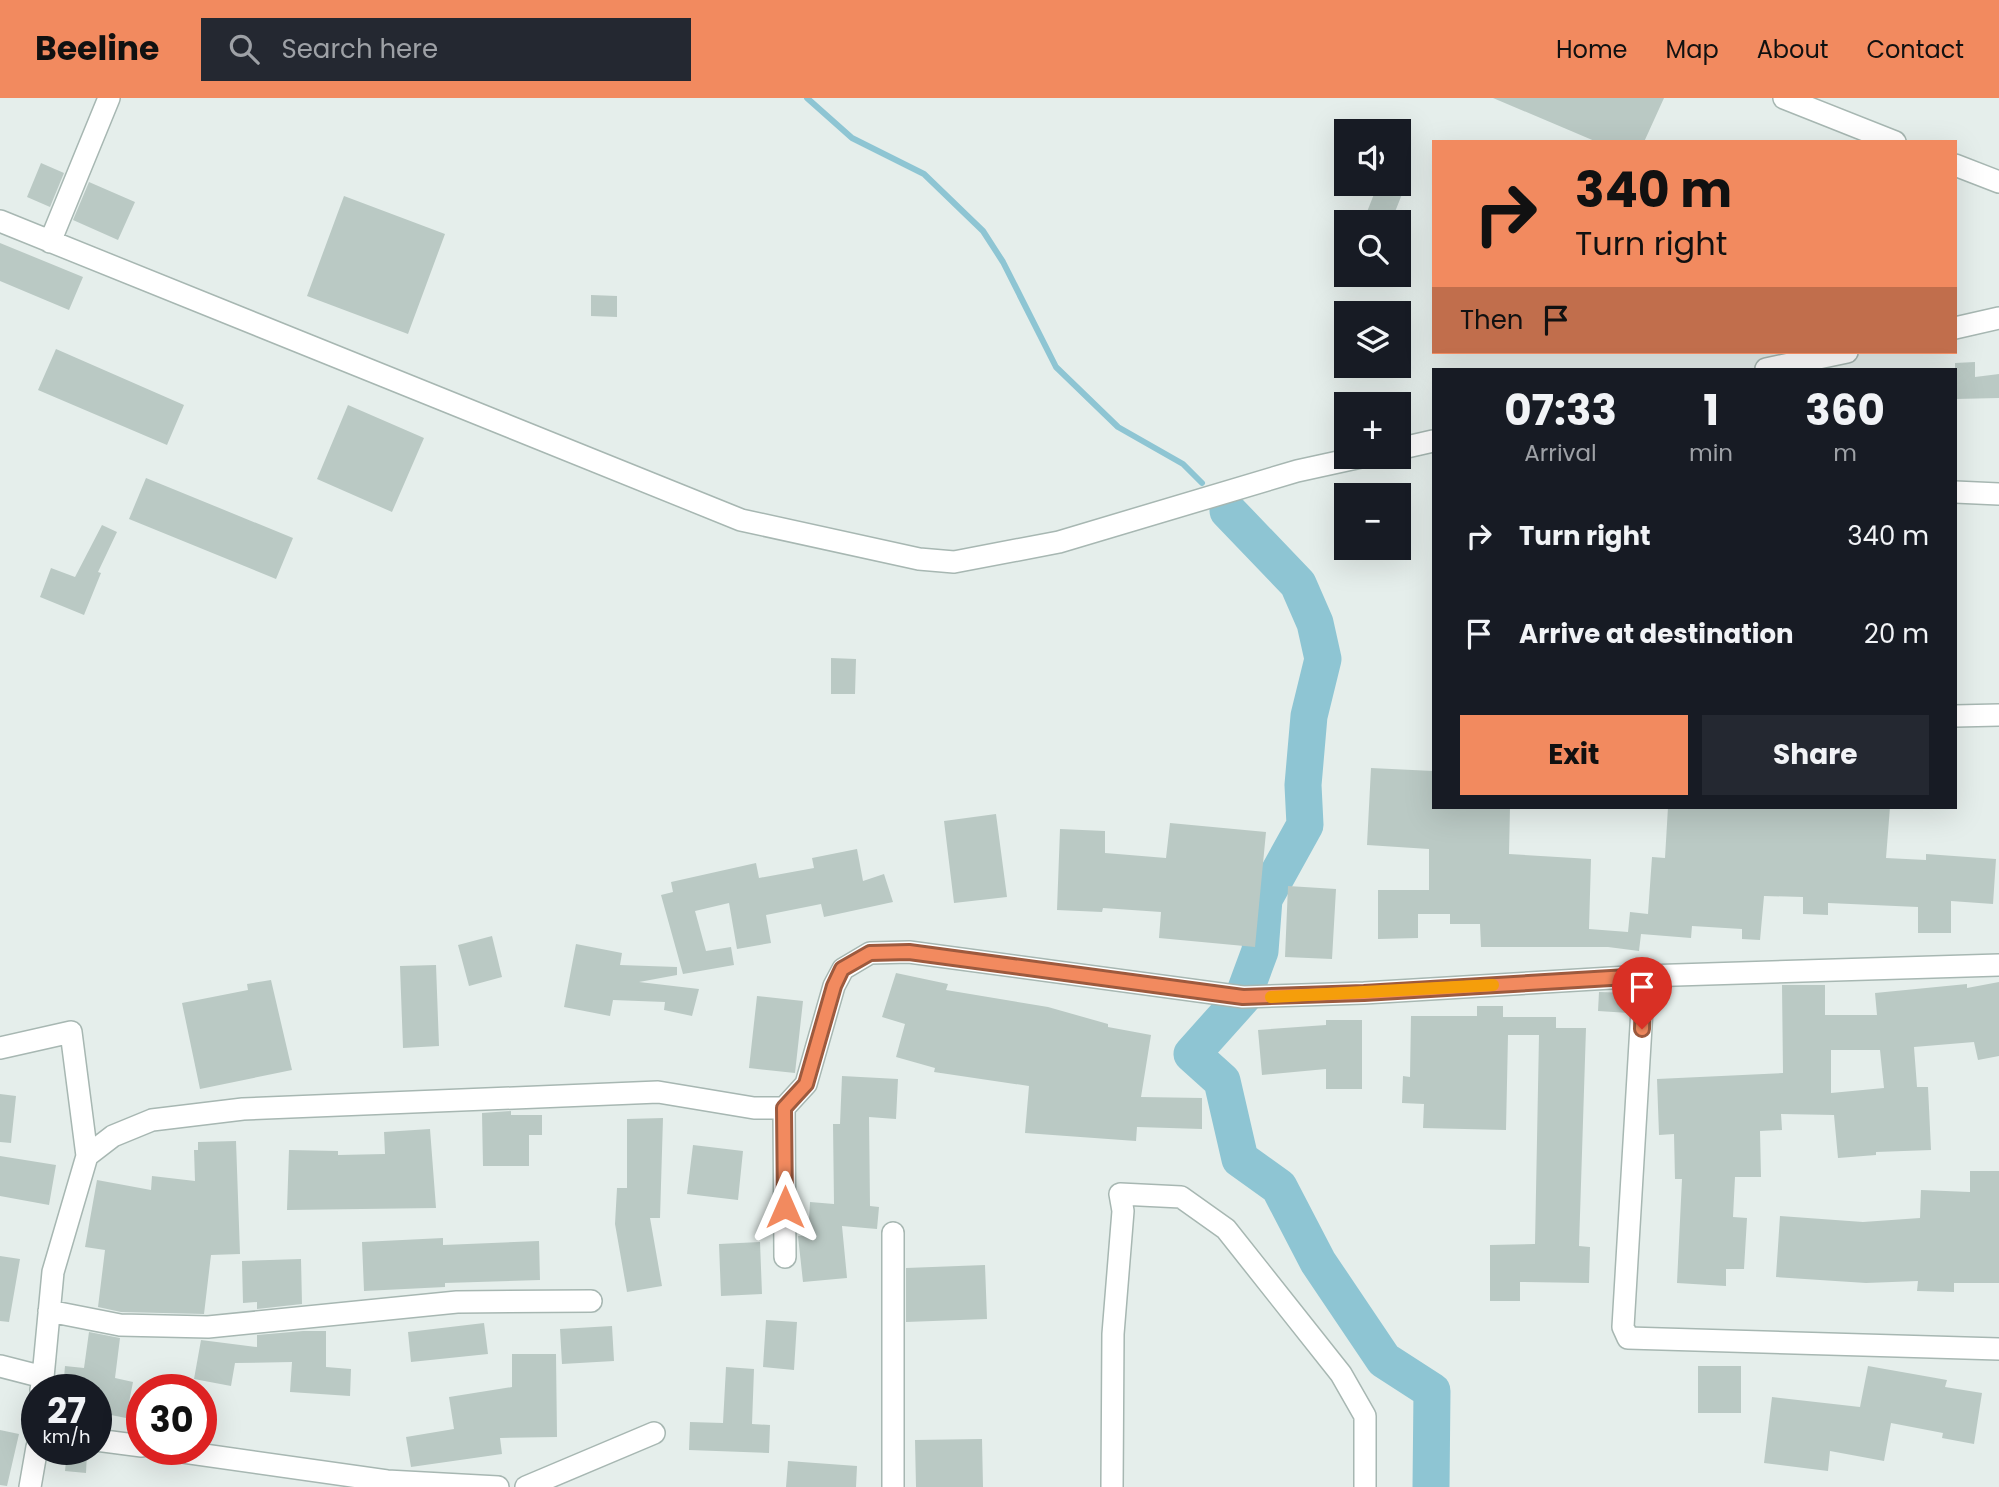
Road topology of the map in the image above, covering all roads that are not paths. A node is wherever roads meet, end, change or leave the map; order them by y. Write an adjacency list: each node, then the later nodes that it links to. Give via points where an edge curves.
1 (1784, 98): 3 (street)
2 (109, 99): 7 (street)
3 (1890, 140)
4 (1957, 166): 5 (street)
5 (1999, 182)
6 (0, 221): 7 (street)
7 (50, 242): 14 (street, via 741,520 919,559 954,562 1059,542)
8 (1999, 318): 9 (street)
9 (1957, 328)
10 (1837, 354): 11 (street)
11 (1771, 368)
12 (1432, 441): 13 (street)
13 (1411, 446)
14 (1334, 463)
15 (1957, 492): 16 (street)
16 (1999, 494)
17 (1999, 715): 18 (street)
18 (1957, 716)
19 (1999, 965): 20 (street)
20 (1644, 976): 22 (street, via 1266,998 909,952 870,953 842,969 806,1084); 28 (street, via 1623,1327 1628,1338)
21 (0, 1048): 23 (street, via 71,1032)
22 (784, 1108): 23 (street, via 754,1108 658,1092 243,1109 152,1121 113,1136); 25 (street)
23 (87, 1156): 27 (street, via 53,1272)
24 (893, 1233): 38 (street)
25 (785, 1257)
26 (591, 1301): 27 (street, via 457,1302 208,1327 120,1325)
27 (49, 1311): 31 (street)
28 (1999, 1349)
29 (0, 1366): 30 (street)
30 (21, 1374)
31 (43, 1374)
32 (654, 1433): 37 (street)
33 (217, 1457): 36 (street, via 387,1481)
34 (34, 1465): 35 (street)
35 (30, 1487)
36 (498, 1487)
37 (526, 1487)
38 (893, 1487)
39 (1112, 1487): 40 (street, via 1120,1194 1181,1198 1226,1229 1341,1374 1365,1416)
40 (1365, 1487)

